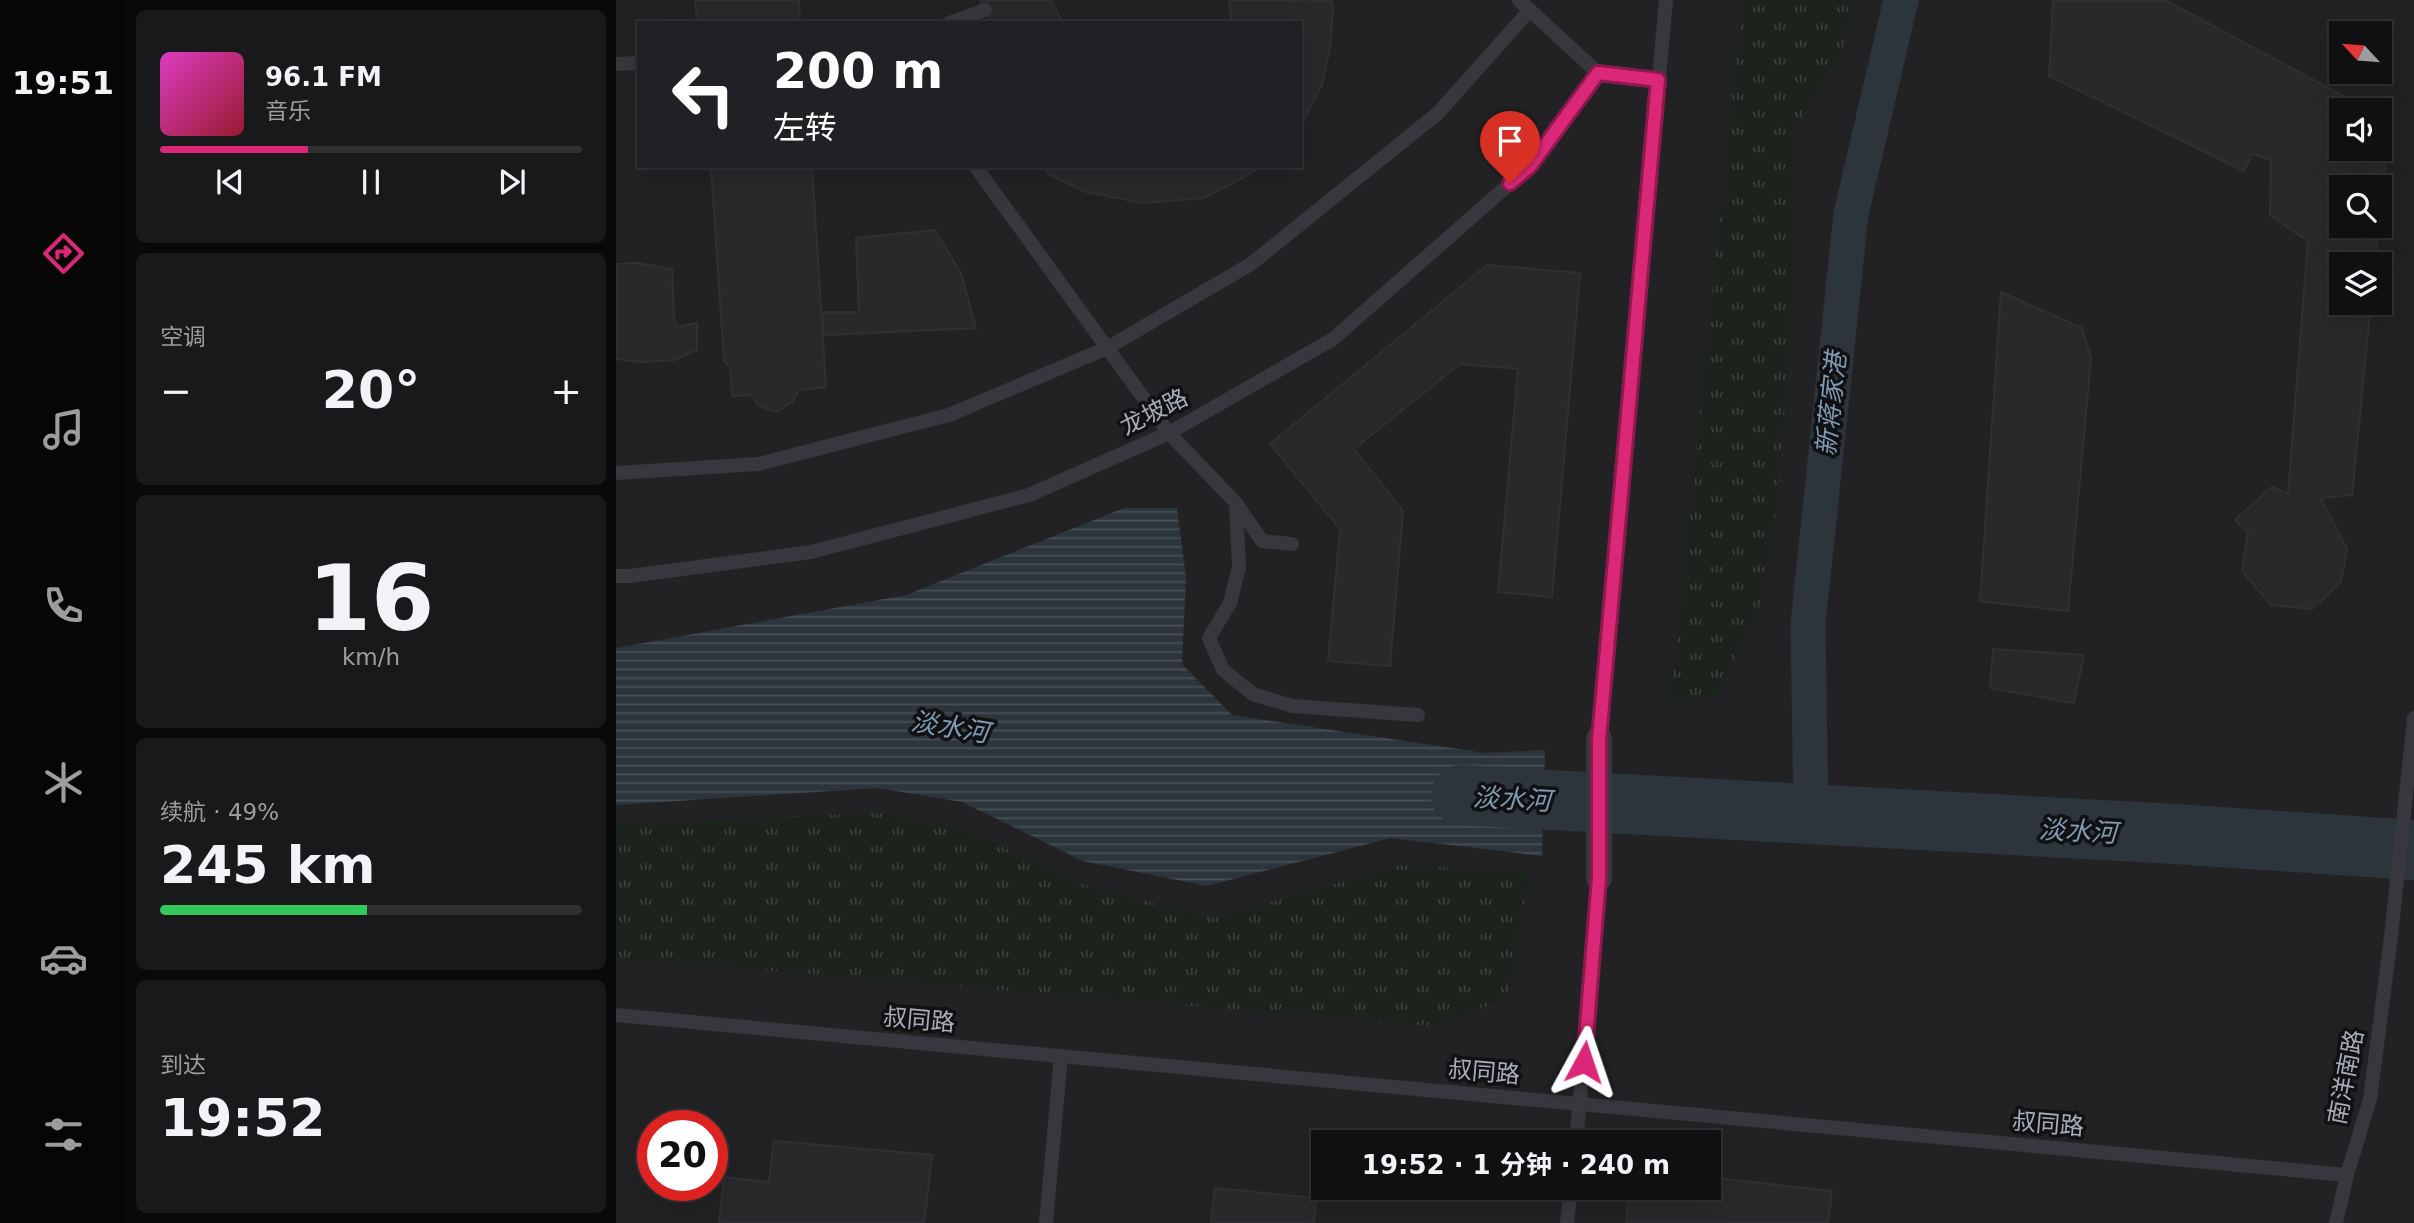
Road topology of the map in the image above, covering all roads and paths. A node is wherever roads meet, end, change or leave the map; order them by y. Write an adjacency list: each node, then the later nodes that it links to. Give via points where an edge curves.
1 (1666, 0): 8 (lane)
2 (1524, 5): 7 (lane); 10 (lane, via 1438,113 1251,264)
3 (985, 10): 4 (lane)
4 (955, 21)
5 (637, 63): 6 (lane)
6 (616, 64)
7 (1598, 73): 8 (lane); 11 (lane, 龙坡路, via 1530,166 1333,339)
8 (1658, 80): 18 (lane)
9 (976, 168): 10 (lane)
10 (1107, 348): 11 (lane); 12 (lane, via 949,415 783,458 758,464)
11 (1169, 433): 13 (lane); 15 (lane, 龙坡路, via 1029,495 824,549)
12 (616, 473)
13 (1236, 503): 14 (lane, via 1262,541); 16 (lane, via 1239,567 1230,604 1209,638 1223,670 1253,694 1292,706)
14 (1292, 544)
15 (616, 576)
16 (1418, 715)
17 (2414, 719): 24 (lane, 南洋南路, via 2370,1099)
18 (1599, 739): 19 (street)
19 (1599, 878): 22 (lane)
20 (616, 1015): 21 (lane, 叔同路)
21 (1061, 1056): 22 (lane, 叔同路); 26 (lane)
22 (1580, 1104): 23 (lane); 24 (lane, 叔同路)
23 (1577, 1130)
24 (2347, 1175): 28 (lane, 南洋南路)
25 (1570, 1200): 27 (lane)
26 (1046, 1223)
27 (1567, 1223)
28 (2336, 1223)

